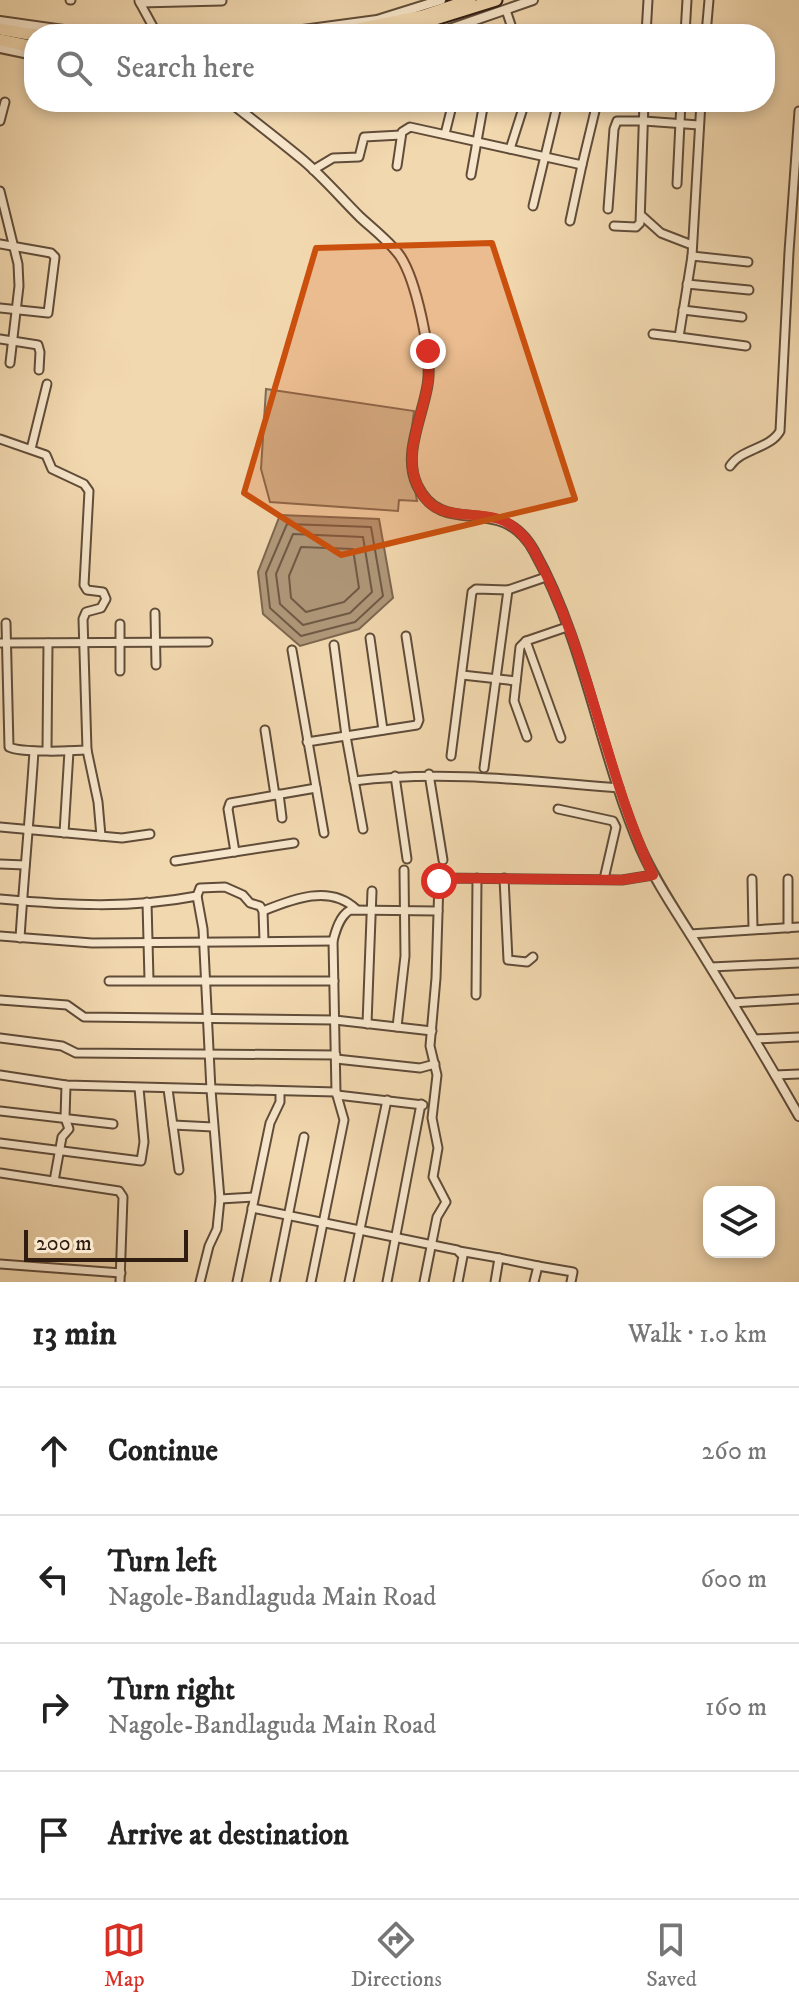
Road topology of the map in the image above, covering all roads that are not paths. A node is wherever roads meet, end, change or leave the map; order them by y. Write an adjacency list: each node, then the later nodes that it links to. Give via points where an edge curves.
1 (441, 0): 17 (street)
2 (470, 0): 18 (highway)
3 (496, 0): 19 (highway)
4 (533, 0): 12 (street)
5 (648, 0): 22 (street)
6 (687, 0): 23 (street)
7 (709, 0): 24 (street)
8 (139, 1): 9 (street); 16 (street)
9 (168, 1): 10 (street)
10 (211, 1): 11 (street)
11 (222, 1)
12 (506, 10): 14 (street); 21 (street)
13 (0, 21): 15 (street)
14 (472, 22): 20 (street)
15 (24, 24)
16 (152, 24)
17 (347, 24)
18 (383, 24)
19 (419, 24)
20 (466, 24)
21 (511, 24)
22 (647, 24)
23 (686, 24)
24 (707, 24)
25 (0, 29): 26 (highway)
26 (24, 33)
27 (0, 40): 28 (highway)
28 (24, 45)
29 (0, 48): 30 (street)
30 (24, 53)
31 (5, 102): 42 (street)
32 (799, 111): 84 (street, via 780,431)
33 (242, 112): 53 (street)
34 (450, 112): 46 (street)
35 (482, 112): 48 (street)
36 (522, 112): 49 (street)
37 (556, 112): 50 (street)
38 (595, 112): 51 (street)
39 (644, 112): 43 (street)
40 (680, 112): 44 (street)
41 (700, 112): 45 (street)
42 (0, 121)
43 (644, 121): 44 (street); 58 (street, via 620,120 615,125); 60 (street)
44 (679, 124): 45 (street); 55 (street)
45 (699, 125): 64 (street)
46 (445, 134): 47 (street, via 410,127); 48 (street)
47 (401, 135): 52 (street); 53 (street, via 364,137 359,157 333,158)
48 (477, 142): 49 (street); 54 (street)
49 (510, 149): 50 (street)
50 (545, 157): 51 (street); 57 (street)
51 (582, 165): 61 (street)
52 (397, 166)
53 (313, 170): 85 (street, via 399,256 411,279 428,351 428,382 414,446 419,488 444,512 502,519 512,526 533,548)
54 (471, 175)
55 (677, 184)
56 (0, 191): 59 (street)
57 (533, 206)
58 (608, 209)
59 (2, 211): 65 (street)
60 (641, 215): 62 (street, via 636,227); 64 (street, via 661,233)
61 (570, 221)
62 (614, 226)
63 (0, 244): 65 (street)
64 (692, 245): 66 (street)
65 (14, 246): 72 (street); 72 (street, via 55,257 48,313)
66 (692, 256): 67 (street); 68 (street)
67 (748, 262)
68 (687, 284): 69 (street); 71 (street)
69 (749, 290)
70 (0, 308): 72 (street)
71 (683, 310): 73 (street); 75 (street)
72 (16, 311): 77 (street)
73 (742, 317)
74 (653, 334): 75 (street)
75 (679, 337): 78 (street)
76 (0, 339): 77 (street)
77 (13, 341): 79 (street); 80 (street, via 38,345)
78 (746, 346)
79 (10, 363)
80 (39, 370)
81 (47, 384): 83 (street)
82 (0, 439): 83 (street)
83 (31, 449): 94 (street, via 89,491 84,585 103,592 106,599 101,608 84,615)
84 (730, 466)
85 (546, 577): 86 (street); 90 (street)
86 (508, 590): 104 (street, via 472,592); 105 (street)
87 (155, 613): 96 (street)
88 (6, 623): 98 (street)
89 (120, 624): 95 (street)
90 (567, 627): 93 (street); 123 (street)
91 (406, 636): 108 (street, via 418,722)
92 (370, 638): 108 (street)
93 (526, 641): 106 (street, via 520,647); 111 (street)
94 (83, 642): 95 (street); 99 (street); 114 (street)
95 (120, 642): 96 (street); 103 (street)
96 (155, 642): 97 (street); 102 (street)
97 (208, 642)
98 (4, 643): 99 (street); 115 (street, via 9,747)
99 (48, 643): 113 (street)
100 (334, 645): 109 (street)
101 (292, 650): 112 (street)
102 (156, 665)
103 (120, 671)
104 (462, 675): 105 (street); 117 (street)
105 (496, 680): 106 (street); 118 (street)
106 (516, 681): 110 (street, via 515,705)
107 (265, 730): 124 (street)
108 (383, 730): 109 (street)
109 (346, 736): 112 (street); 121 (street)
110 (527, 737)
111 (561, 738)
112 (307, 742): 122 (street)
113 (47, 749): 115 (street); 116 (street)
114 (87, 750): 116 (street); 133 (street)
115 (34, 751): 128 (street)
116 (69, 751): 130 (street)
117 (451, 756)
118 (484, 768)
119 (429, 774): 120 (street); 123 (street); 137 (street)
120 (395, 776): 121 (street); 136 (street)
121 (354, 781): 129 (street)
122 (316, 788): 124 (street); 131 (street)
123 (619, 788): 142 (street)
124 (277, 794): 126 (street); 135 (street, via 228,805)
125 (558, 809): 145 (street, via 613,821)
126 (282, 818)
127 (0, 827): 128 (street)
128 (31, 829): 130 (street); 140 (street)
129 (363, 829)
130 (64, 833): 133 (street)
131 (324, 833)
132 (150, 834): 133 (street)
133 (101, 836)
134 (294, 843): 135 (street)
135 (235, 852): 138 (street)
136 (407, 859)
137 (443, 860)
138 (175, 861)
139 (0, 864): 140 (street)
140 (25, 865): 151 (street)
141 (404, 870): 156 (street)
142 (653, 875): 145 (street); 161 (street)
143 (477, 878): 144 (street); 157 (street, via 442,878); 175 (street)
144 (504, 878): 145 (street); 168 (street, via 508,960 527,962)
145 (604, 879)
146 (752, 879): 160 (street)
147 (788, 879): 159 (street)
148 (372, 891): 154 (street)
149 (197, 896): 152 (street); 155 (street, via 200,888 225,887); 167 (street)
150 (0, 899): 151 (street)
151 (23, 901): 152 (street, via 75,906); 163 (street)
152 (147, 902): 166 (street)
153 (356, 909): 154 (street); 155 (street, via 335,895 313,895); 165 (street, via 344,913)
154 (372, 910): 156 (street); 181 (street)
155 (263, 911): 164 (street)
156 (405, 911): 157 (street); 182 (street)
157 (438, 911): 183 (street)
158 (799, 927): 159 (street)
159 (788, 928): 160 (street)
160 (753, 929): 161 (street)
161 (690, 934): 170 (street)
162 (0, 936): 163 (street)
163 (20, 938): 166 (street)
164 (264, 941): 165 (street); 167 (street)
165 (333, 941): 174 (street)
166 (148, 942): 167 (street); 171 (street)
167 (203, 942): 172 (street)
168 (533, 957)
169 (799, 963): 170 (street)
170 (711, 967): 178 (street)
171 (149, 980): 172 (street); 173 (street)
172 (206, 980): 174 (street); 179 (street)
173 (109, 981)
174 (334, 981): 180 (street)
175 (476, 995)
176 (799, 999): 178 (street)
177 (0, 1000): 179 (street, via 67,1005 84,1017)
178 (732, 1003): 186 (street)
179 (207, 1017): 180 (street); 187 (street)
180 (335, 1020): 181 (street); 188 (street)
181 (367, 1024): 182 (street)
182 (397, 1027): 183 (street)
183 (432, 1031): 189 (street)
184 (799, 1037): 186 (street)
185 (0, 1038): 187 (street, via 62,1046 76,1053)
186 (755, 1039): 192 (street)
187 (209, 1054): 188 (street); 196 (street)
188 (336, 1057): 189 (street, via 420,1068); 198 (street)
189 (435, 1064): 201 (street)
190 (799, 1074): 192 (street)
191 (0, 1075): 193 (street)
192 (775, 1075): 203 (street)
193 (66, 1085): 194 (street); 204 (street)
194 (139, 1088): 195 (street); 210 (street, via 141,1161)
195 (168, 1089): 196 (street); 206 (street)
196 (211, 1090): 197 (street); 207 (street)
197 (280, 1091): 198 (street); 214 (street)
198 (337, 1094): 199 (street); 218 (street, via 344,1120)
199 (387, 1100): 200 (street); 219 (street)
200 (421, 1104): 201 (street); 220 (street)
201 (433, 1106): 221 (street, via 438,1148 433,1177 446,1202)
202 (0, 1111): 204 (street)
203 (798, 1112)
204 (65, 1118): 205 (street); 210 (street, via 69,1129)
205 (113, 1124)
206 (173, 1125): 207 (street); 211 (street)
207 (213, 1127): 215 (street)
208 (304, 1137): 217 (street)
209 (0, 1143): 210 (street)
210 (59, 1150): 213 (street)
211 (179, 1170)
212 (0, 1173): 213 (street)
213 (54, 1181): 226 (street, via 121,1193)
214 (254, 1197): 215 (street); 216 (street)
215 (220, 1199): 227 (street, via 217,1229)
216 (252, 1208): 217 (street); 228 (street)
217 (289, 1216): 218 (street); 229 (street)
218 (323, 1223): 219 (street); 230 (street)
219 (360, 1230): 220 (street); 231 (street)
220 (396, 1237): 221 (street); 232 (street)
221 (431, 1245): 222 (street); 233 (street)
222 (459, 1251): 223 (street); 234 (street, via 463,1256)
223 (499, 1258): 225 (street); 235 (street)
224 (0, 1264): 226 (street)
225 (538, 1266): 236 (street); 237 (street, via 573,1272)
226 (120, 1278)
227 (200, 1282)
228 (237, 1282)
229 (275, 1282)
230 (311, 1282)
231 (349, 1282)
232 (387, 1282)
233 (424, 1282)
234 (458, 1282)
235 (495, 1282)
236 (534, 1282)
237 (571, 1282)

